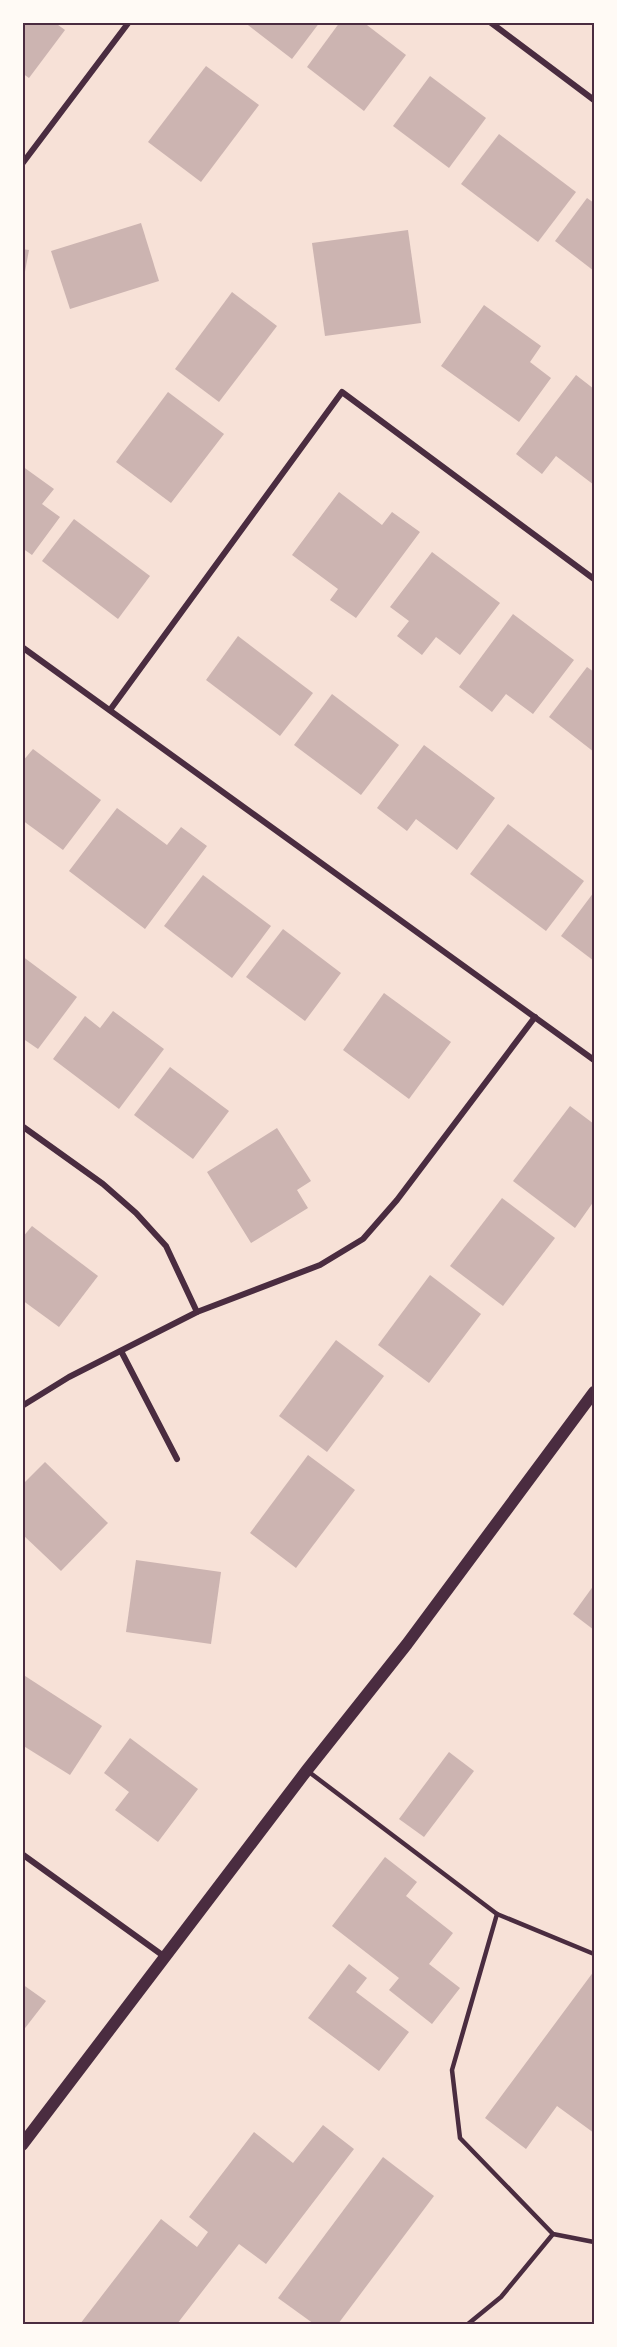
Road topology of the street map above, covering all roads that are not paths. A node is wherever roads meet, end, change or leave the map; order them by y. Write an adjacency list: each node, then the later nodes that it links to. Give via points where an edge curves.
1 (129, 22): 4 (street)
2 (490, 22): 3 (street)
3 (594, 100)
4 (23, 164)
5 (594, 579): 7 (street, via 342,392)
6 (22, 647): 7 (street)
7 (110, 710): 8 (street)
8 (535, 1017): 9 (street); 11 (street, via 398,1200 363,1239 320,1265)
9 (594, 1060)
10 (22, 1126): 11 (street, via 103,1184 136,1213 166,1246)
11 (197, 1312): 12 (street)
12 (121, 1351): 14 (street); 15 (street)
13 (594, 1392): 16 (main road, via 407,1644)
14 (22, 1406)
15 (177, 1459)
16 (307, 1770): 18 (lane); 20 (main road)
17 (22, 1854): 20 (street)
18 (497, 1914): 19 (lane); 22 (lane, via 452,2070 460,2138)
19 (594, 1954)
20 (165, 1958): 21 (main road)
21 (22, 2145)
22 (553, 2234): 23 (lane); 24 (lane, via 501,2297)
23 (594, 2242)
24 (468, 2325)

